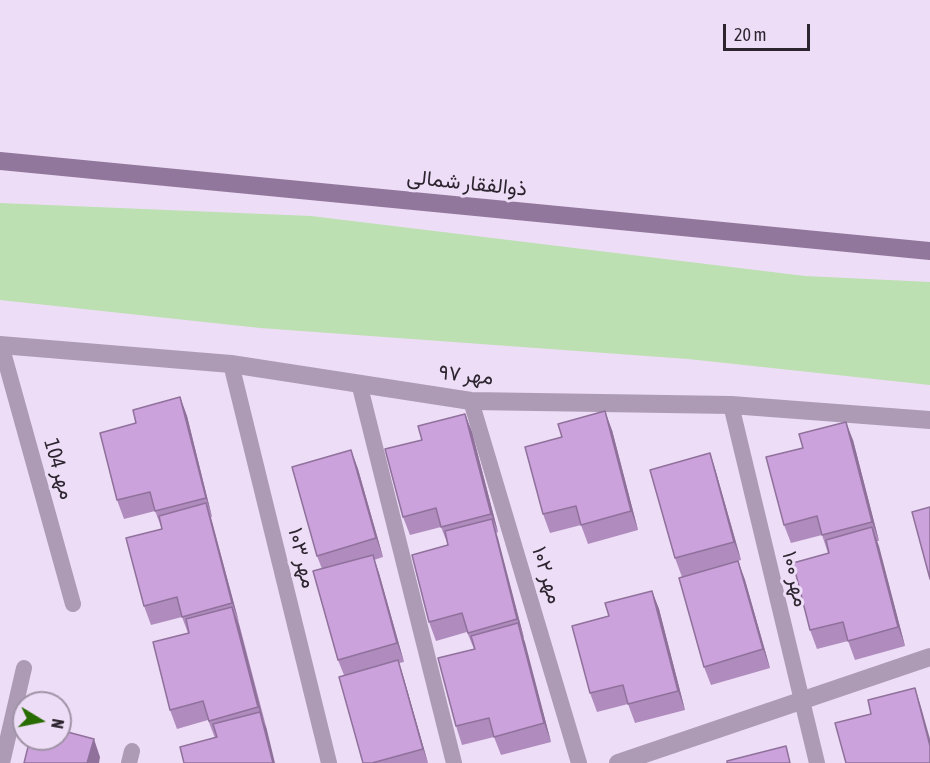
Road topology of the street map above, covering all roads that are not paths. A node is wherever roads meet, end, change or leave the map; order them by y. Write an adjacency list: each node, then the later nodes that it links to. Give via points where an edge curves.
1 (0, 161): 2 (street, ذوالفقار شمالی)
2 (930, 251)
3 (1, 345): 4 (street, مهر ۹۷); 9 (lane, مهر 104)
4 (231, 364): 5 (street, مهر ۹۷); 14 (lane, مهر ۱۰۳)
5 (359, 383): 6 (street, مهر ۹۷); 15 (lane)
6 (471, 401): 7 (street, مهر ۹۷); 16 (lane, مهر ۱۰۲)
7 (731, 405): 8 (street, مهر ۹۷); 12 (lane, مهر ۱۰۰)
8 (930, 420)
9 (73, 604)
10 (930, 657): 12 (street)
11 (24, 668): 13 (lane)
12 (801, 701): 17 (street); 18 (lane, مهر ۱۰۰)
13 (2, 763)
14 (329, 763)
15 (454, 763)
16 (579, 763)
17 (618, 763)
18 (817, 763)

